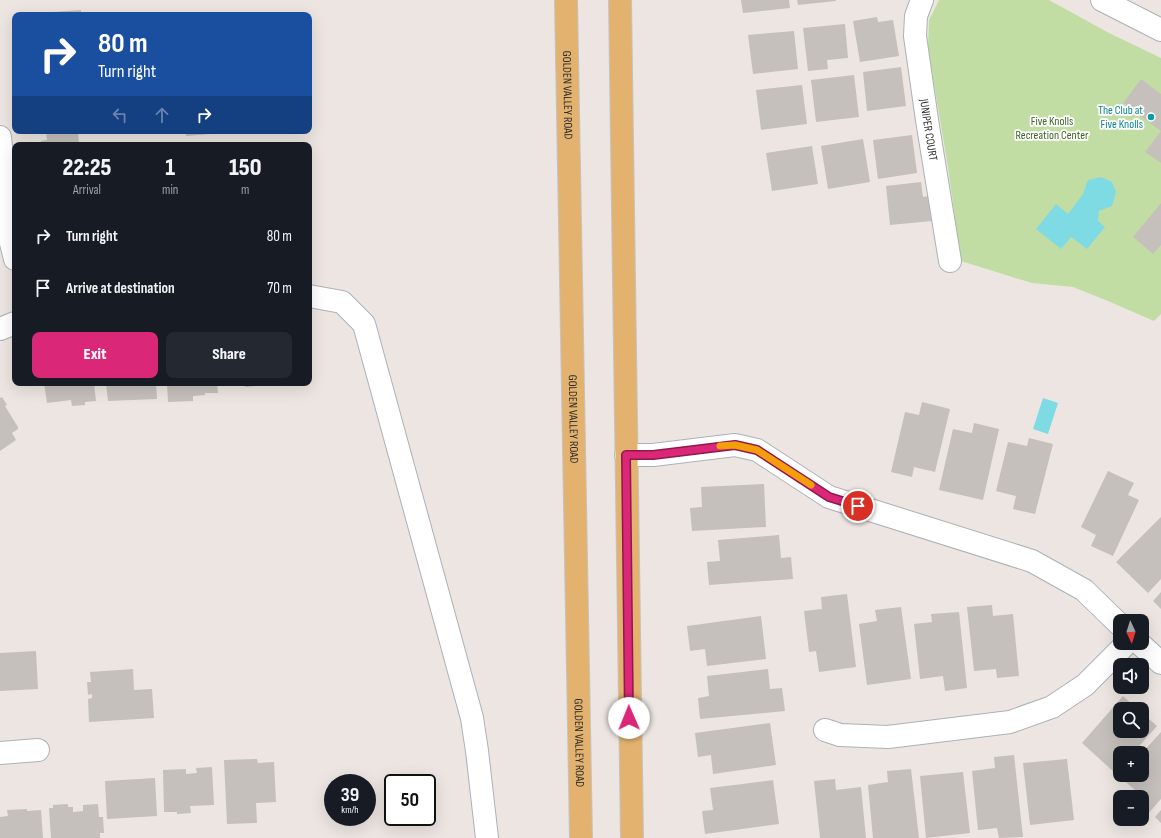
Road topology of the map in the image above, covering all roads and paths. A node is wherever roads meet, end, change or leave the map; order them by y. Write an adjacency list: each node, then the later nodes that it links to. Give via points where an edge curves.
1 (566, 0): 21 (main road, GOLDEN VALLEY ROAD)
2 (620, 0): 12 (main road)
3 (922, 0): 8 (street, JUNIPER COURT, via 916,16 915,36)
4 (1102, 0): 5 (street)
5 (1161, 30)
6 (0, 137): 7 (street)
7 (12, 248)
8 (950, 261)
9 (312, 297): 20 (street, via 342,302 364,324 472,718)
10 (12, 324): 11 (street)
11 (0, 329)
12 (626, 455): 13 (street, via 653,455 735,445 757,450 829,497 1032,562 1084,590); 22 (main road)
13 (1113, 618)
14 (1121, 650): 17 (street, via 1085,685 1052,707 1010,722 888,737 840,735)
15 (1147, 650): 16 (street)
16 (1161, 663)
17 (824, 730)
18 (38, 750): 19 (street)
19 (0, 753)
20 (487, 838)
21 (580, 838)
22 (632, 838)

